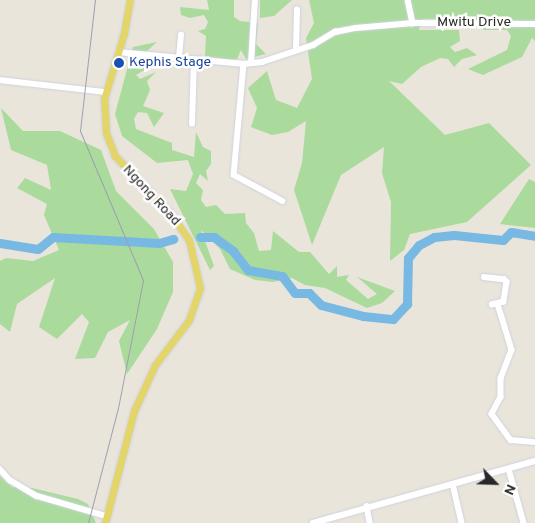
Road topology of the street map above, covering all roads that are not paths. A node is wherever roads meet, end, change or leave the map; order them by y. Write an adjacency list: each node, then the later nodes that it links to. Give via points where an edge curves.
1 (130, 0): 9 (main road, Ngong Road)
2 (255, 0): 12 (street)
3 (408, 0): 5 (street)
4 (297, 10): 8 (street)
5 (413, 23): 6 (street, Mwitu Drive); 8 (street, Mwitu Drive, via 344,30)
6 (535, 24)
7 (181, 35): 10 (street)
8 (296, 50): 12 (street, Mwitu Drive)
9 (118, 52): 10 (street, Mwitu Drive); 15 (main road, Ngong Road)
10 (180, 58): 11 (street, Mwitu Drive)
11 (194, 60): 13 (street, Mwitu Drive); 16 (street)
12 (251, 63): 13 (street, Mwitu Drive)
13 (244, 64): 17 (street, via 234,175)
14 (0, 80): 15 (street)
15 (105, 92): 25 (main road, Ngong Road, via 106,133 115,156 180,226 189,240 200,288 189,320 144,385 126,435)
16 (192, 124)
17 (283, 201)
18 (484, 278): 19 (street, via 507,280 506,298 495,304 512,350 501,378 501,398 492,414 511,440)
19 (535, 442)
20 (535, 462): 22 (street)
21 (0, 469): 25 (street, via 16,484 37,496)
22 (508, 469): 23 (street); 29 (street)
23 (452, 484): 24 (street); 28 (street)
24 (365, 507): 26 (street); 27 (street)
25 (106, 519)
26 (313, 523)
27 (368, 523)
28 (462, 523)
29 (524, 523)

